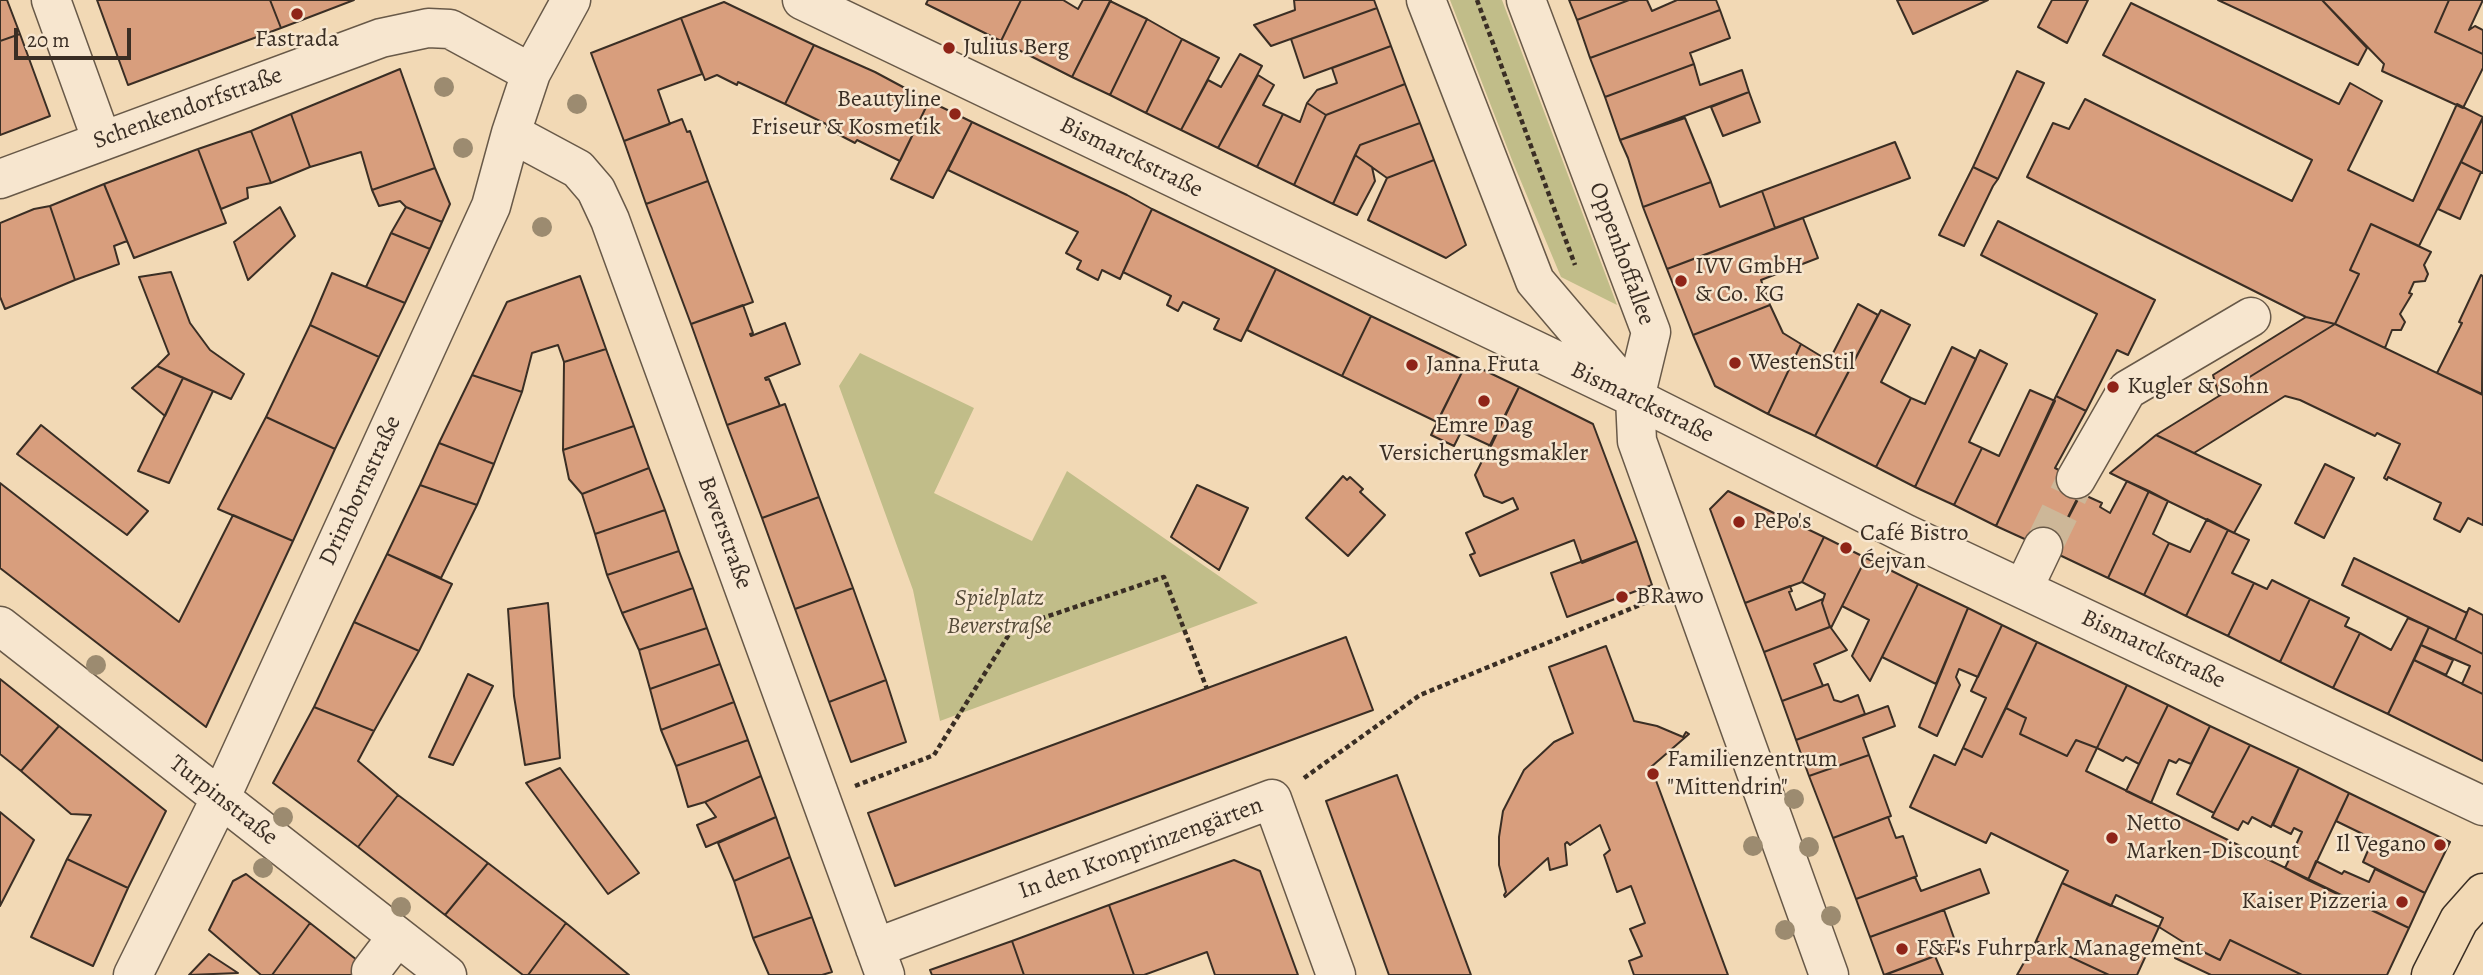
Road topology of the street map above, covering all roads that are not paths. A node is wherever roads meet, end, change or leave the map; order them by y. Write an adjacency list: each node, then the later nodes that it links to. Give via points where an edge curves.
1 (51, 0): 8 (street)
2 (571, 0): 6 (street, Drimbornstraße)
3 (802, 0): 11 (street, Bismarckstraße)
4 (1426, 0): 11 (street, via 1535,281)
5 (1526, 0): 11 (street, Oppenhoffallee, via 1651,332)
6 (531, 73): 7 (street, Drimbornstraße); 8 (street, Schenkendorfstraße, via 450,29 428,28 381,38)
7 (511, 133): 16 (street, Drimbornstraße, via 491,206); 20 (street, Beverstraße, via 578,169 596,190 610,220)
8 (103, 141): 9 (street, Schenkendorfstraße)
9 (0, 179)
10 (2251, 317): 12 (street, via 2127,390)
11 (1635, 398): 14 (street, Bismarckstraße); 25 (street, Oppenhoffallee, via 1637,442)
12 (2076, 479)
13 (2043, 547): 14 (street)
14 (2023, 589): 17 (street, Bismarckstraße)
15 (0, 626): 16 (street, Turpinstraße)
16 (220, 799): 19 (street, Turpinstraße); 22 (street, Drimbornstraße)
17 (2483, 806)
18 (2483, 893): 26 (main road, via 2459,920)
19 (397, 937): 21 (street); 23 (street, Turpinstraße)
20 (880, 961): 24 (street, In den Kronprinzengärten, via 1272,799)
21 (371, 971)
22 (133, 975)
23 (446, 975)
24 (1336, 975)
25 (1829, 975)
26 (2431, 975)

